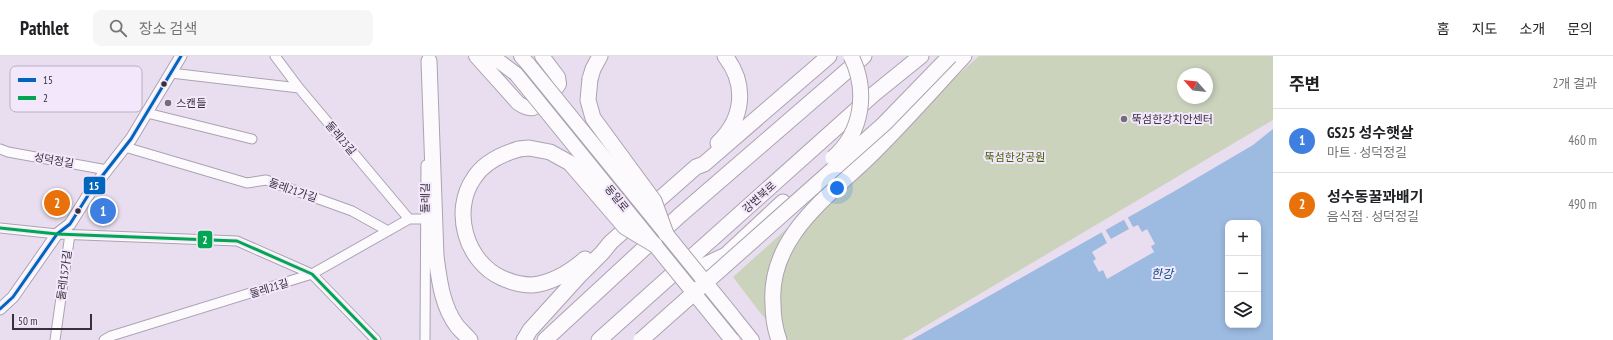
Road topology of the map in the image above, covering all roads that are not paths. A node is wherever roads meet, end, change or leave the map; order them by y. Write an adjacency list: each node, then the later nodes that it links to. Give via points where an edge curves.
1 (181, 56): 17 (street)
2 (275, 56): 19 (street, 둘레23길)
3 (476, 56): 6 (main road, via 525,108 534,108 556,90 559,84 558,77)
4 (492, 56): 18 (main road)
5 (502, 56): 18 (main road, 동일로)
6 (542, 56)
7 (600, 56): 33 (highway, bridge, via 590,79 588,100 593,118 654,201)
8 (725, 56): 25 (highway, via 738,81 738,111 723,139)
9 (829, 56): 25 (highway, via 704,164)
10 (861, 56): 37 (highway, bridge, via 861,104 853,130 837,155 726,255); 45 (highway, via 679,216)
11 (912, 56): 20 (highway)
12 (921, 56): 20 (highway, 강변북로)
13 (950, 56): 47 (highway, bridge, via 884,124)
14 (964, 56): 50 (highway, via 881,145 820,203 790,239 776,272 772,294)
15 (429, 58): 28 (street, 둘레길); 43 (highway, via 436,256 447,306 456,325)
16 (525, 59): 33 (main road, 동일로, bridge)
17 (171, 72): 19 (street); 21 (street)
18 (516, 74): 35 (main road, 동일로, bridge)
19 (299, 88): 27 (street, 둘레23길)
20 (874, 94): 37 (highway, 강변북로)
21 (147, 113): 22 (street); 23 (street)
22 (252, 139)
23 (125, 147): 26 (street); 30 (street, 둘레21가길, via 247,183 266,180 352,211)
24 (0, 149): 26 (street, 성덕정길)
25 (696, 167): 34 (highway)
26 (108, 170): 31 (street, via 92,189 70,224)
27 (409, 219): 28 (street); 30 (street, 둘레21길)
28 (425, 220): 42 (street, 둘레길)
29 (0, 228): 31 (street)
30 (388, 231): 36 (street, 둘레21길)
31 (57, 234): 32 (street); 38 (street, via 13,297)
32 (70, 234): 36 (street, via 238,241); 39 (street, 둘레15가길)
33 (666, 234): 49 (main road, 동일로, bridge)
34 (611, 242): 35 (highway, bridge, via 598,248 568,272 542,283 519,284 495,275 477,259 466,236 463,210 465,196 474,178 499,156 519,149 550,152 570,163 626,227); 44 (highway, via 530,330)
35 (655, 245): 48 (main road, 동일로, bridge)
36 (312, 274): 40 (street, 둘레21길); 41 (street)
37 (654, 290): 46 (highway, 강변북로)
38 (0, 309)
39 (55, 340)
40 (104, 340)
41 (376, 340)
42 (425, 340)
43 (470, 340)
44 (524, 340)
45 (545, 340)
46 (599, 340)
47 (641, 340)
48 (732, 340)
49 (752, 340)
50 (779, 340)

